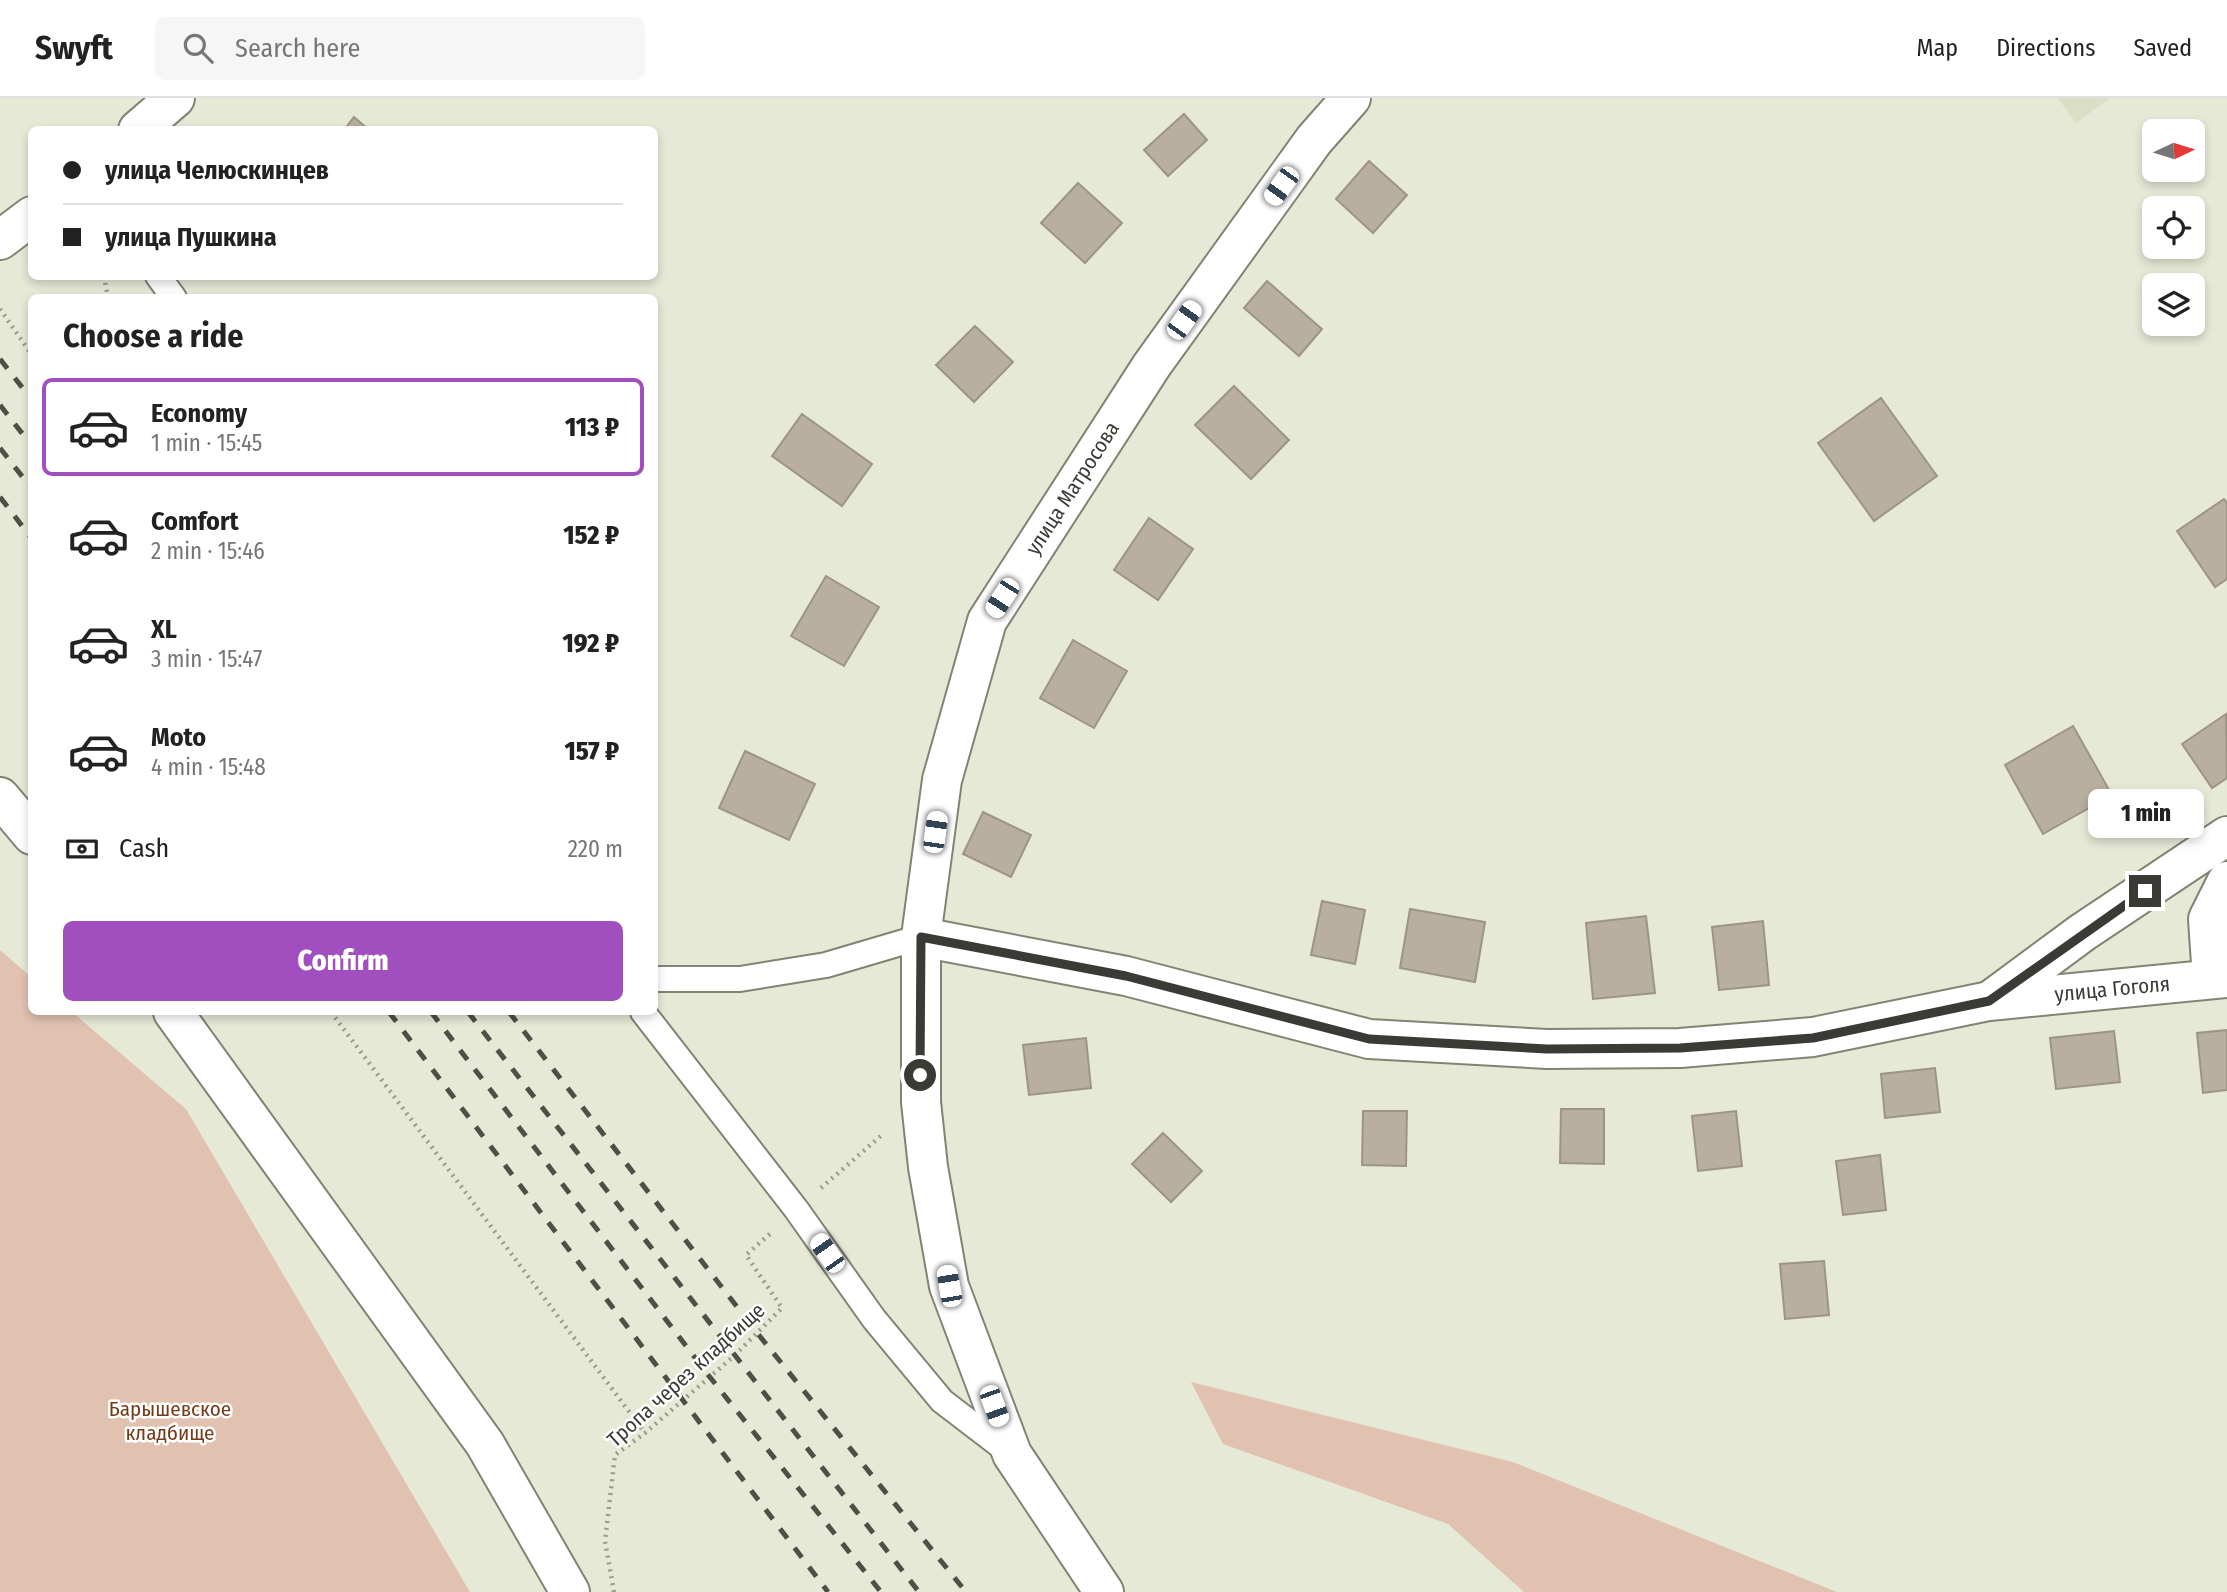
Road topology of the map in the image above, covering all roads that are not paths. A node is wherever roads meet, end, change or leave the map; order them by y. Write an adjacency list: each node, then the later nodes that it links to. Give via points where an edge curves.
1 (175, 98): 3 (street)
2 (1351, 98): 10 (street, улица Матросова, via 1314,141 1152,365 987,621 942,780)
3 (143, 126)
4 (28, 219): 5 (street)
5 (0, 240)
6 (0, 797): 7 (street)
7 (28, 830)
8 (2227, 836): 13 (street)
9 (2227, 881): 11 (street, via 2208,919)
10 (921, 937): 12 (lane, via 826,965 740,979); 13 (street, улица Гоголя, via 1126,976 1369,1039 1547,1049 1680,1048 1813,1038); 16 (street, улица Матросова, via 920,1102 928,1167 949,1286)
11 (2219, 978): 13 (street, улица Гоголя)
12 (658, 979)
13 (1989, 1001)
14 (175, 1015): 17 (street, via 485,1444)
15 (645, 1015): 16 (lane, via 796,1209 874,1319 942,1401)
16 (1012, 1454): 18 (street, улица Матросова)
17 (570, 1592)
18 (1104, 1592)

